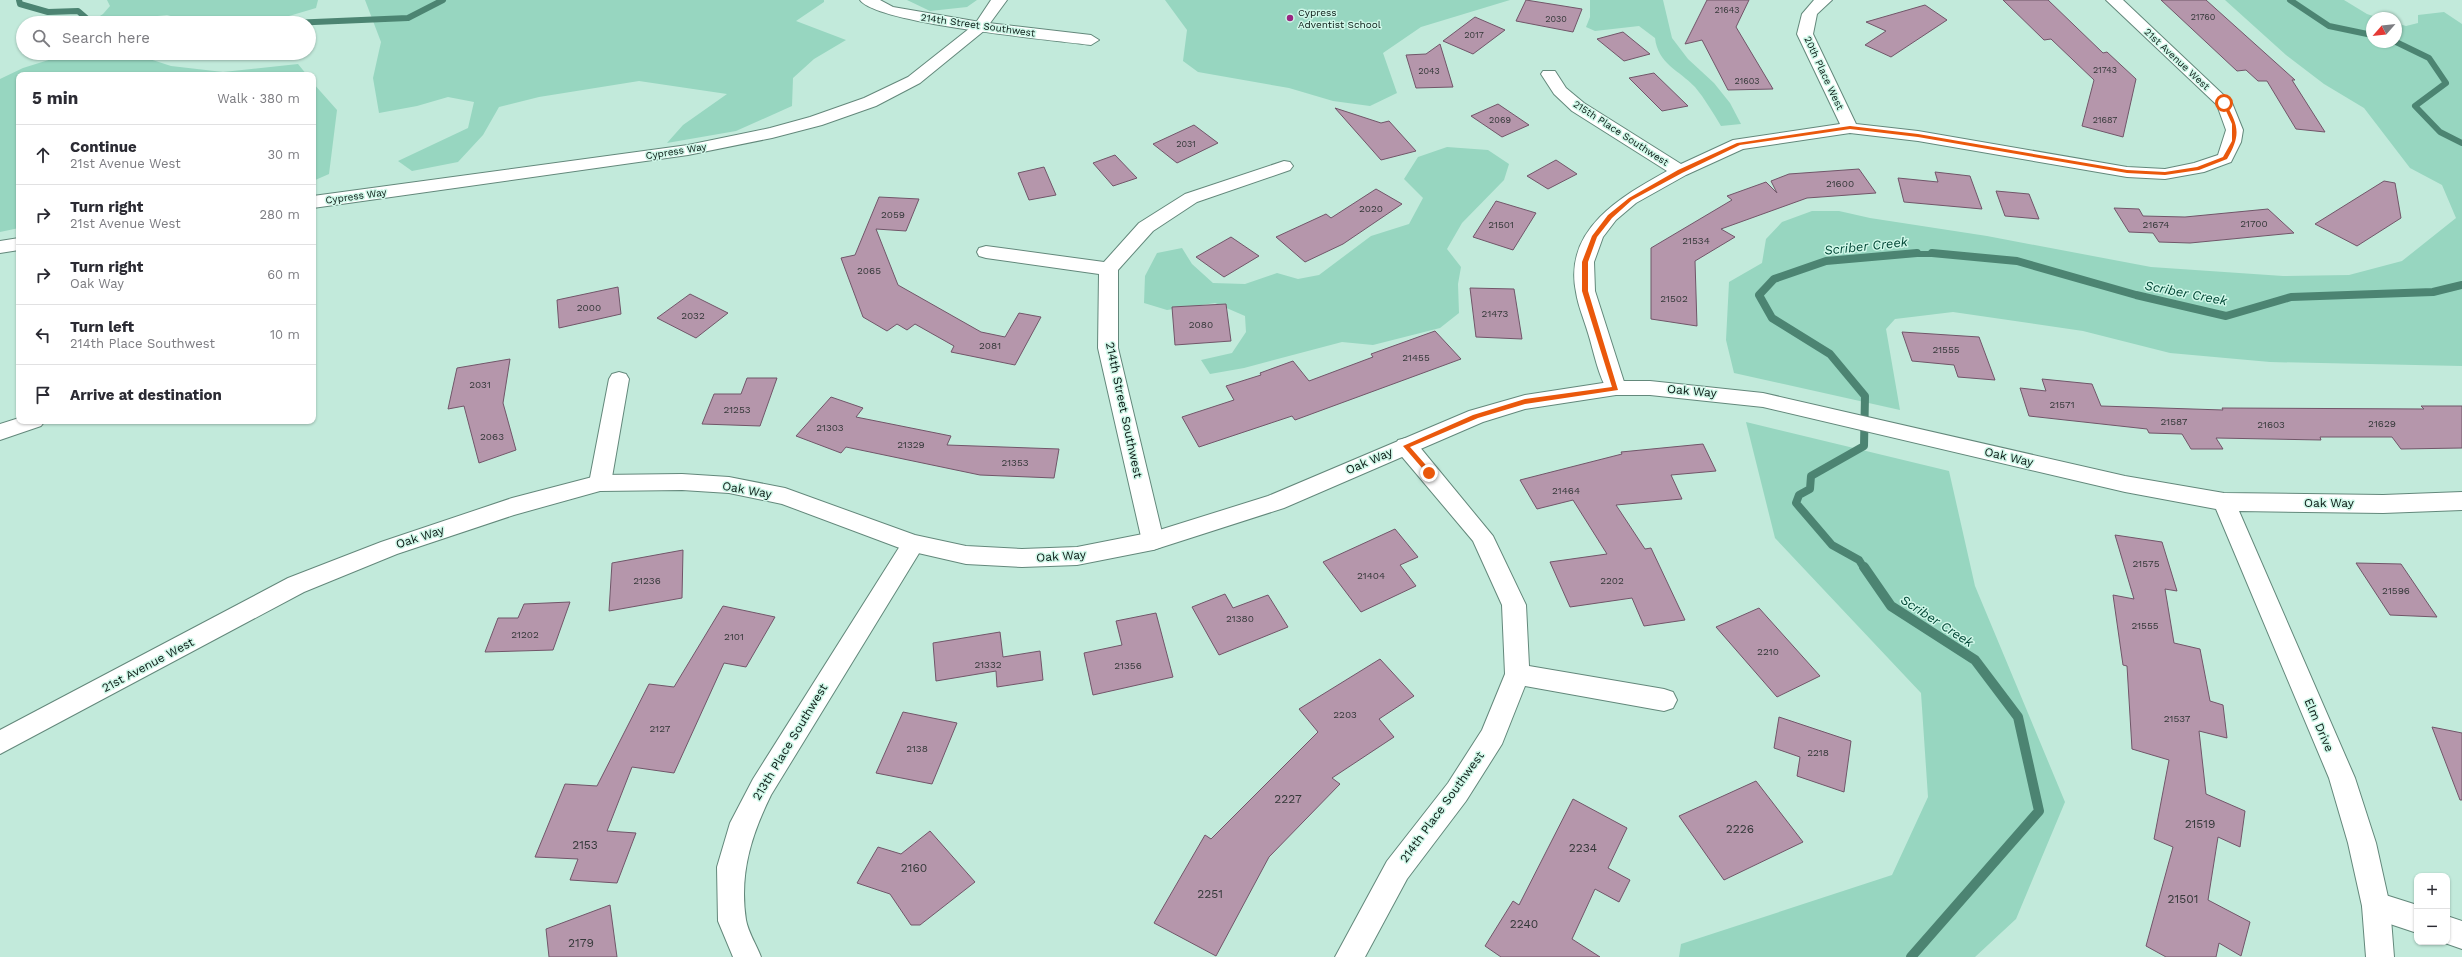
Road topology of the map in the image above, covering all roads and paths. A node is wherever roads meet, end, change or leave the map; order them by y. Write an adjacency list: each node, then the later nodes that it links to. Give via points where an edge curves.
1 (868, 0): 5 (street, 214th Street Southwest, via 889,11)
2 (999, 0): 5 (street, Cypress Way)
3 (1824, 0): 8 (street, 20th Place West, via 1816,5 1806,19 1805,34)
4 (2114, 0): 8 (street, 21st Avenue West, via 2224,103 2235,124 2234,141 2225,158 2198,168 2165,174 2127,172 1926,137)
5 (980, 27): 6 (street, 214th Street Southwest); 11 (street, Cypress Way, via 914,80 876,99 816,121 772,133 688,150)
6 (1091, 40)
7 (1548, 74): 10 (street, 215th Place Southwest, via 1560,91 1578,107)
8 (1850, 128): 10 (street, 21st Avenue West, via 1739,144)
9 (1284, 166): 15 (street, via 1191,198 1146,227)
10 (1680, 171): 17 (street, 21st Avenue West, via 1630,199 1610,216 1594,236 1585,262 1585,291)
11 (316, 202)
12 (16, 244): 13 (street)
13 (0, 247)
14 (986, 252): 15 (street)
15 (1109, 269): 24 (street, 214th Street Southwest, via 1108,348)
16 (619, 379): 21 (street)
17 (1616, 388): 20 (street, Oak Way, via 1525,402 1476,416); 23 (street, Oak Way, via 1650,388 1763,400 2125,484)
18 (25, 424): 19 (street)
19 (0, 432)
20 (1406, 446): 24 (street, Oak Way, via 1276,502); 27 (street, 214th Place Southwest, via 1482,536 1514,605)
21 (600, 483): 25 (street, Oak Way, via 682,482 729,485 778,495); 26 (street, Oak Way, via 512,507 389,548)
22 (2462, 501): 23 (street, Oak Way, via 2383,504)
23 (2224, 502): 30 (street, Elm Drive, via 2342,778 2362,843)
24 (1152, 541): 25 (street, Oak Way, via 1077,556 1022,558 966,555)
25 (913, 544): 34 (street, 213th Place Southwest, via 762,787 743,823 730,867 732,922)
26 (296, 586): 29 (street, 21st Avenue West)
27 (1517, 674): 28 (street); 35 (street, 214th Place Southwest, via 1493,736 1457,792 1397,870)
28 (1664, 700)
29 (0, 743)
30 (2376, 906): 31 (street); 36 (street, Elm Drive)
31 (2414, 918)
32 (2450, 931): 33 (street)
33 (2462, 935)
34 (747, 957)
35 (1349, 957)
36 (2380, 957)

